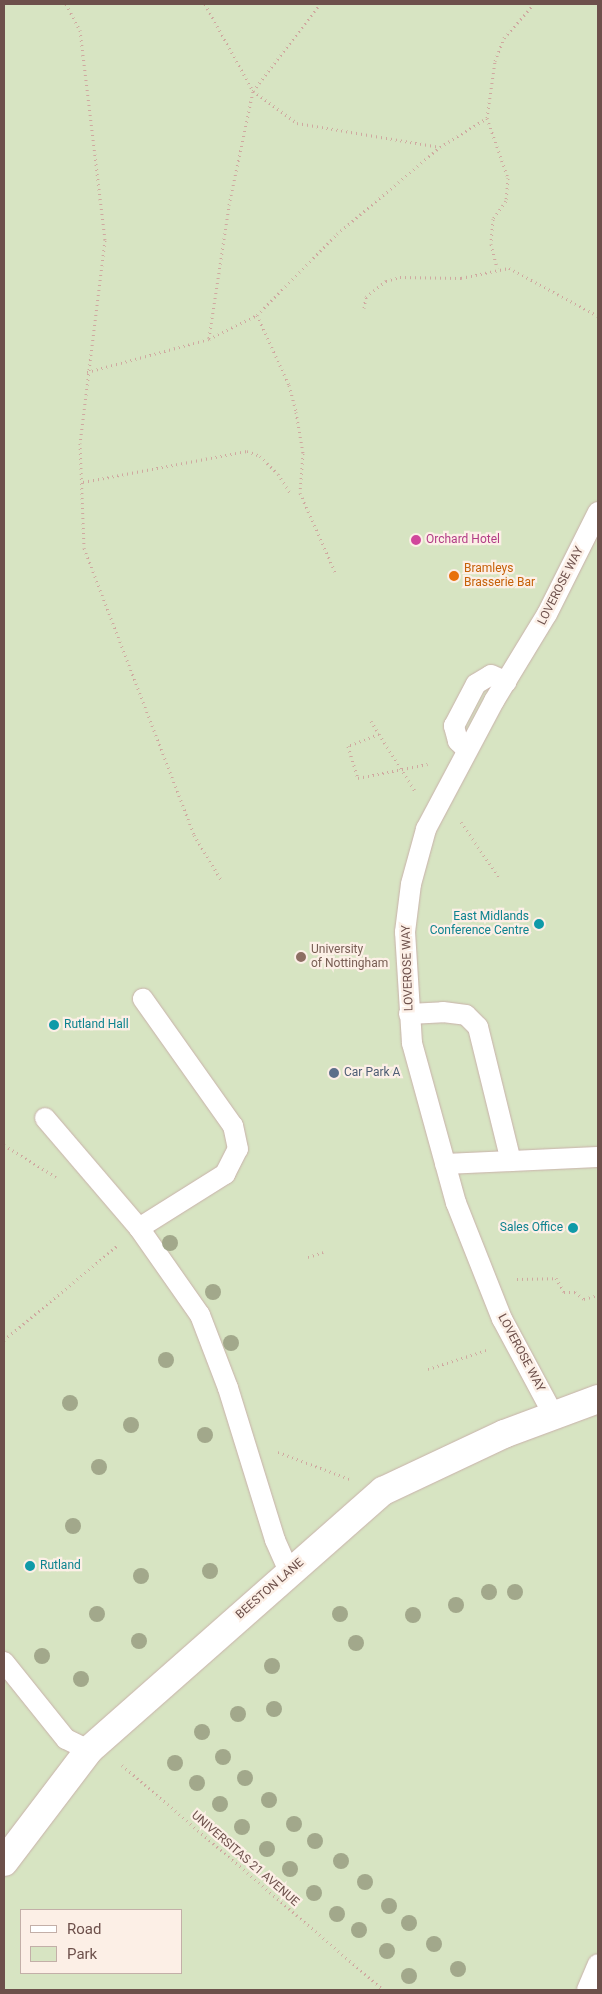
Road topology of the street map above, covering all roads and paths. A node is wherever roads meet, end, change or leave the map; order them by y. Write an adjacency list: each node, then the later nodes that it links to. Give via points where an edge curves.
1 (66, 4): 13 (path, via 80,30 105,240 99,305)
2 (205, 4): 5 (path)
3 (320, 4): 5 (path)
4 (534, 4): 6 (path, via 504,38 494,61)
5 (253, 91): 7 (path, via 297,123); 12 (path, via 229,205)
6 (487, 118): 7 (path); 8 (path, via 508,178 506,201 493,219 491,244)
7 (440, 147): 10 (path, via 337,234)
8 (497, 268): 9 (path, via 461,278 400,277 386,281 366,297); 11 (path, via 522,274)
9 (364, 308)
10 (257, 315): 12 (path); 17 (path, via 290,385 303,452 300,493)
11 (598, 316)
12 (209, 339): 13 (path)
13 (87, 372): 14 (path, via 80,443)
14 (83, 482): 15 (path, via 247,451 260,456 278,474); 25 (path, via 84,548 194,835)
15 (291, 494)
16 (598, 512): 20 (lane, LOVEROSE WAY, via 547,614)
17 (336, 574)
18 (371, 721): 19 (path)
19 (379, 734): 21 (path); 21 (path, via 348,746 358,778)
20 (465, 753): 21 (path); 27 (lane, LOVEROSE WAY, via 426,829 411,884 405,932)
21 (400, 770): 22 (path)
22 (420, 800)
23 (473, 839): 24 (path)
24 (500, 879)
25 (222, 881)
26 (143, 999): 32 (lane, via 233,1126 238,1148 226,1174)
27 (409, 1014): 30 (lane, via 443,1012 466,1015 478,1027); 31 (lane, LOVEROSE WAY, via 412,1043)
28 (45, 1118): 32 (lane)
29 (598, 1158): 30 (lane)
30 (511, 1161): 31 (lane)
31 (445, 1164): 35 (lane, LOVEROSE WAY)
32 (139, 1228): 37 (path); 42 (lane, via 200,1315)
33 (323, 1252): 34 (path)
34 (308, 1257)
35 (487, 1279): 36 (path, via 556,1278 564,1292 574,1292 584,1299); 38 (lane, LOVEROSE WAY)
36 (598, 1294)
37 (4, 1340)
38 (514, 1341): 39 (path); 41 (lane, LOVEROSE WAY)
39 (428, 1369)
40 (598, 1399): 41 (street, BEESTON LANE)
41 (553, 1414): 43 (street, BEESTON LANE)
42 (244, 1439): 43 (path); 44 (lane, via 275,1540)
43 (383, 1491): 44 (street, BEESTON LANE)
44 (289, 1572): 46 (street, BEESTON LANE)
45 (4, 1662): 46 (lane, via 66,1739)
46 (89, 1750): 47 (street, BEESTON LANE); 49 (path, UNIVERSITAS 21 AVENUE, via 124,1766)
47 (4, 1862)
48 (598, 1964): 50 (lane)
49 (384, 1990)
50 (587, 1990)

